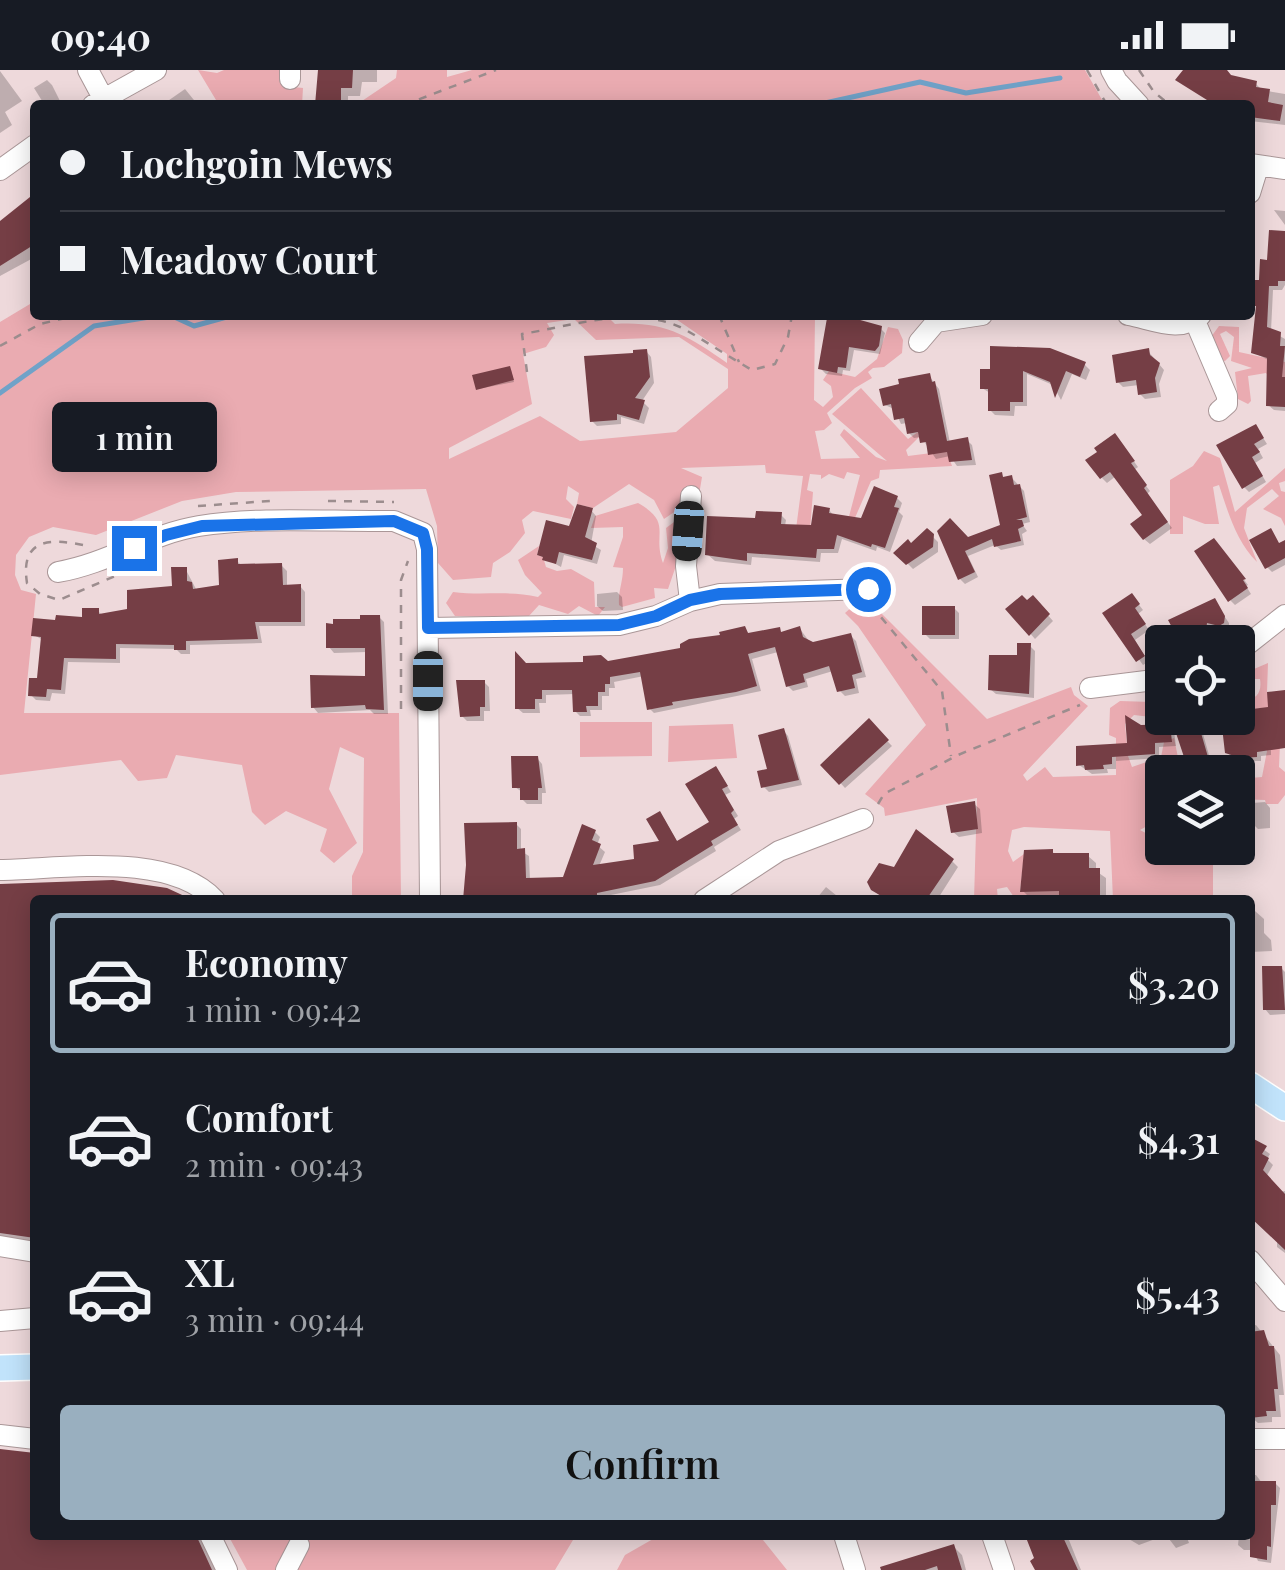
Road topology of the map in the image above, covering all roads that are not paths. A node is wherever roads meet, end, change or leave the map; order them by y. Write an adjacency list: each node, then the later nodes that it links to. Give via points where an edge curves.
1 (88, 70): 4 (street)
2 (156, 70): 5 (street)
3 (1111, 70): 6 (street)
4 (97, 100)
5 (102, 100)
6 (1134, 100)
7 (30, 149): 10 (street)
8 (1255, 166): 9 (street)
9 (1285, 169)
10 (0, 170)
11 (928, 320): 15 (street)
12 (1152, 320): 13 (street)
13 (1192, 320)
14 (1199, 320): 16 (street, via 1227,396)
15 (919, 342)
16 (1219, 411)
17 (691, 496): 20 (street)
18 (58, 572): 22 (street, via 202,526 394,521 423,533)
19 (868, 589): 20 (street)
20 (690, 600): 22 (street, via 619,625)
21 (1285, 615): 23 (street)
22 (428, 628): 29 (street)
23 (1255, 639)
24 (1145, 681): 25 (street)
25 (1090, 688)
26 (863, 819): 30 (street, via 779,851)
27 (0, 870): 28 (street, via 142,867 166,870)
28 (208, 895)
29 (430, 895)
30 (712, 895)
31 (1255, 1089): 32 (main road)
32 (1285, 1108)
33 (0, 1246): 34 (street)
34 (30, 1251)
35 (1255, 1266): 36 (street)
36 (1285, 1301)
37 (30, 1318): 38 (street)
38 (0, 1320)
39 (30, 1367): 40 (main road)
40 (0, 1368)
41 (0, 1434): 42 (street)
42 (30, 1438)
43 (1255, 1439): 44 (street)
44 (1285, 1439)
45 (212, 1540): 49 (street)
46 (846, 1540): 51 (street)
47 (994, 1540): 52 (street)
48 (300, 1544): 50 (street)
49 (227, 1570)
50 (286, 1570)
51 (855, 1570)
52 (1004, 1570)

